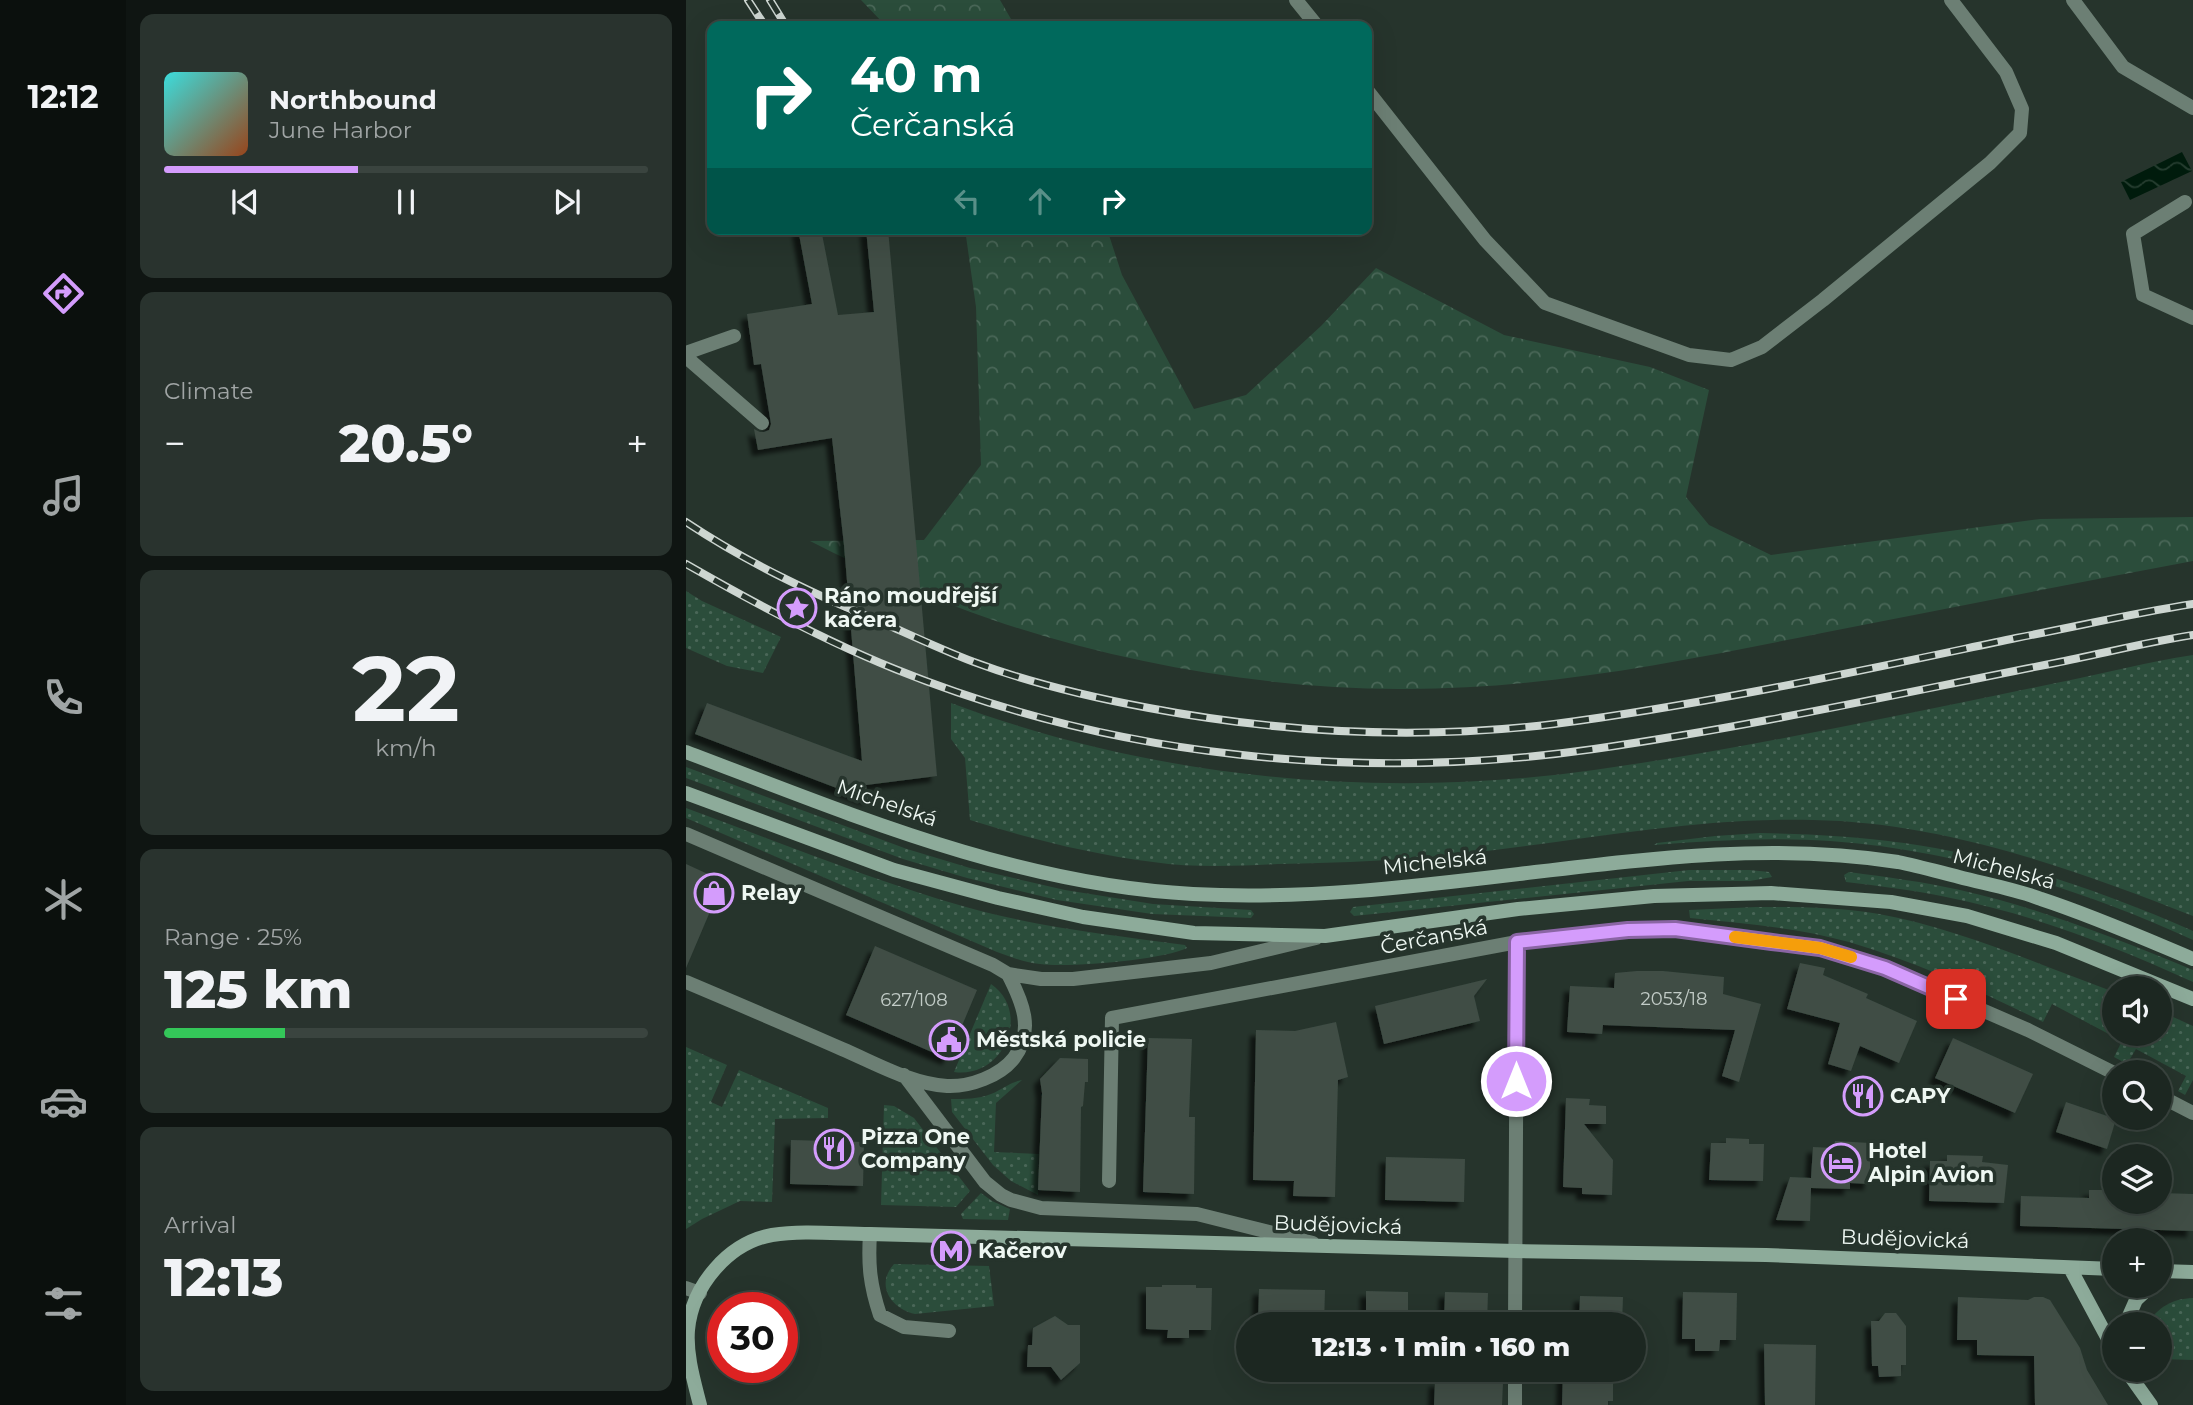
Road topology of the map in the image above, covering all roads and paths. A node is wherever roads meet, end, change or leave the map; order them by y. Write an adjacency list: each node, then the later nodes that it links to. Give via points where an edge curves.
1 (1296, 0): 4 (street)
2 (1951, 0): 5 (street, via 2006,72 2022,109 2020,133 1823,300 1762,347 1731,360 1689,355 1545,303 1485,240)
3 (2073, 0): 6 (street, via 2123,67)
4 (1313, 21)
5 (1372, 96)
6 (2193, 108)
7 (2185, 202): 8 (street, via 2133,234 2143,295)
8 (2193, 318)
9 (734, 336): 10 (street)
10 (686, 355): 11 (street)
11 (762, 423)
12 (686, 752): 17 (main road, Michelská, via 976,855 1081,881 1192,894 1315,895 1631,860 1727,853 1820,855 1899,862 2039,897)
13 (686, 793): 15 (main road, via 894,870 998,898 1083,917 1194,933)
14 (686, 834): 18 (street)
15 (1325, 936): 18 (street, via 1211,963 1073,979); 20 (main road, via 1518,909 1771,892 1891,902 1967,916 2056,943)
16 (1517, 942): 21 (street, Čerčanská, via 1675,929 1820,948 1909,978); 25 (street, Čerčanská, via 1112,1018); 28 (street)
17 (2193, 959)
18 (1008, 974): 22 (street, via 1026,1015 1022,1043 1004,1069 957,1086)
19 (686, 982): 22 (street)
20 (2193, 999)
21 (2102, 1067)
22 (904, 1075): 27 (street, via 985,1182 1011,1200 1041,1208 1197,1214)
23 (2172, 1102): 24 (street)
24 (2193, 1113)
25 (1110, 1181)
26 (870, 1234): 27 (main road, Budějovická); 31 (main road, Budějovická, via 771,1235 741,1248); 34 (street, via 871,1288 880,1315 904,1327)
27 (1321, 1245): 28 (main road, Budějovická)
28 (1516, 1251): 29 (main road, Budějovická, via 1766,1255); 32 (street)
29 (2070, 1268): 30 (main road, Budějovická); 33 (main road)
30 (2102, 1269)
31 (693, 1291): 37 (main road, Budějovická, via 688,1332)
32 (1516, 1312)
33 (2102, 1328)
34 (949, 1331)
35 (1516, 1382): 38 (street)
36 (2136, 1382): 39 (main road)
37 (700, 1405)
38 (1515, 1405)
39 (2151, 1405)

